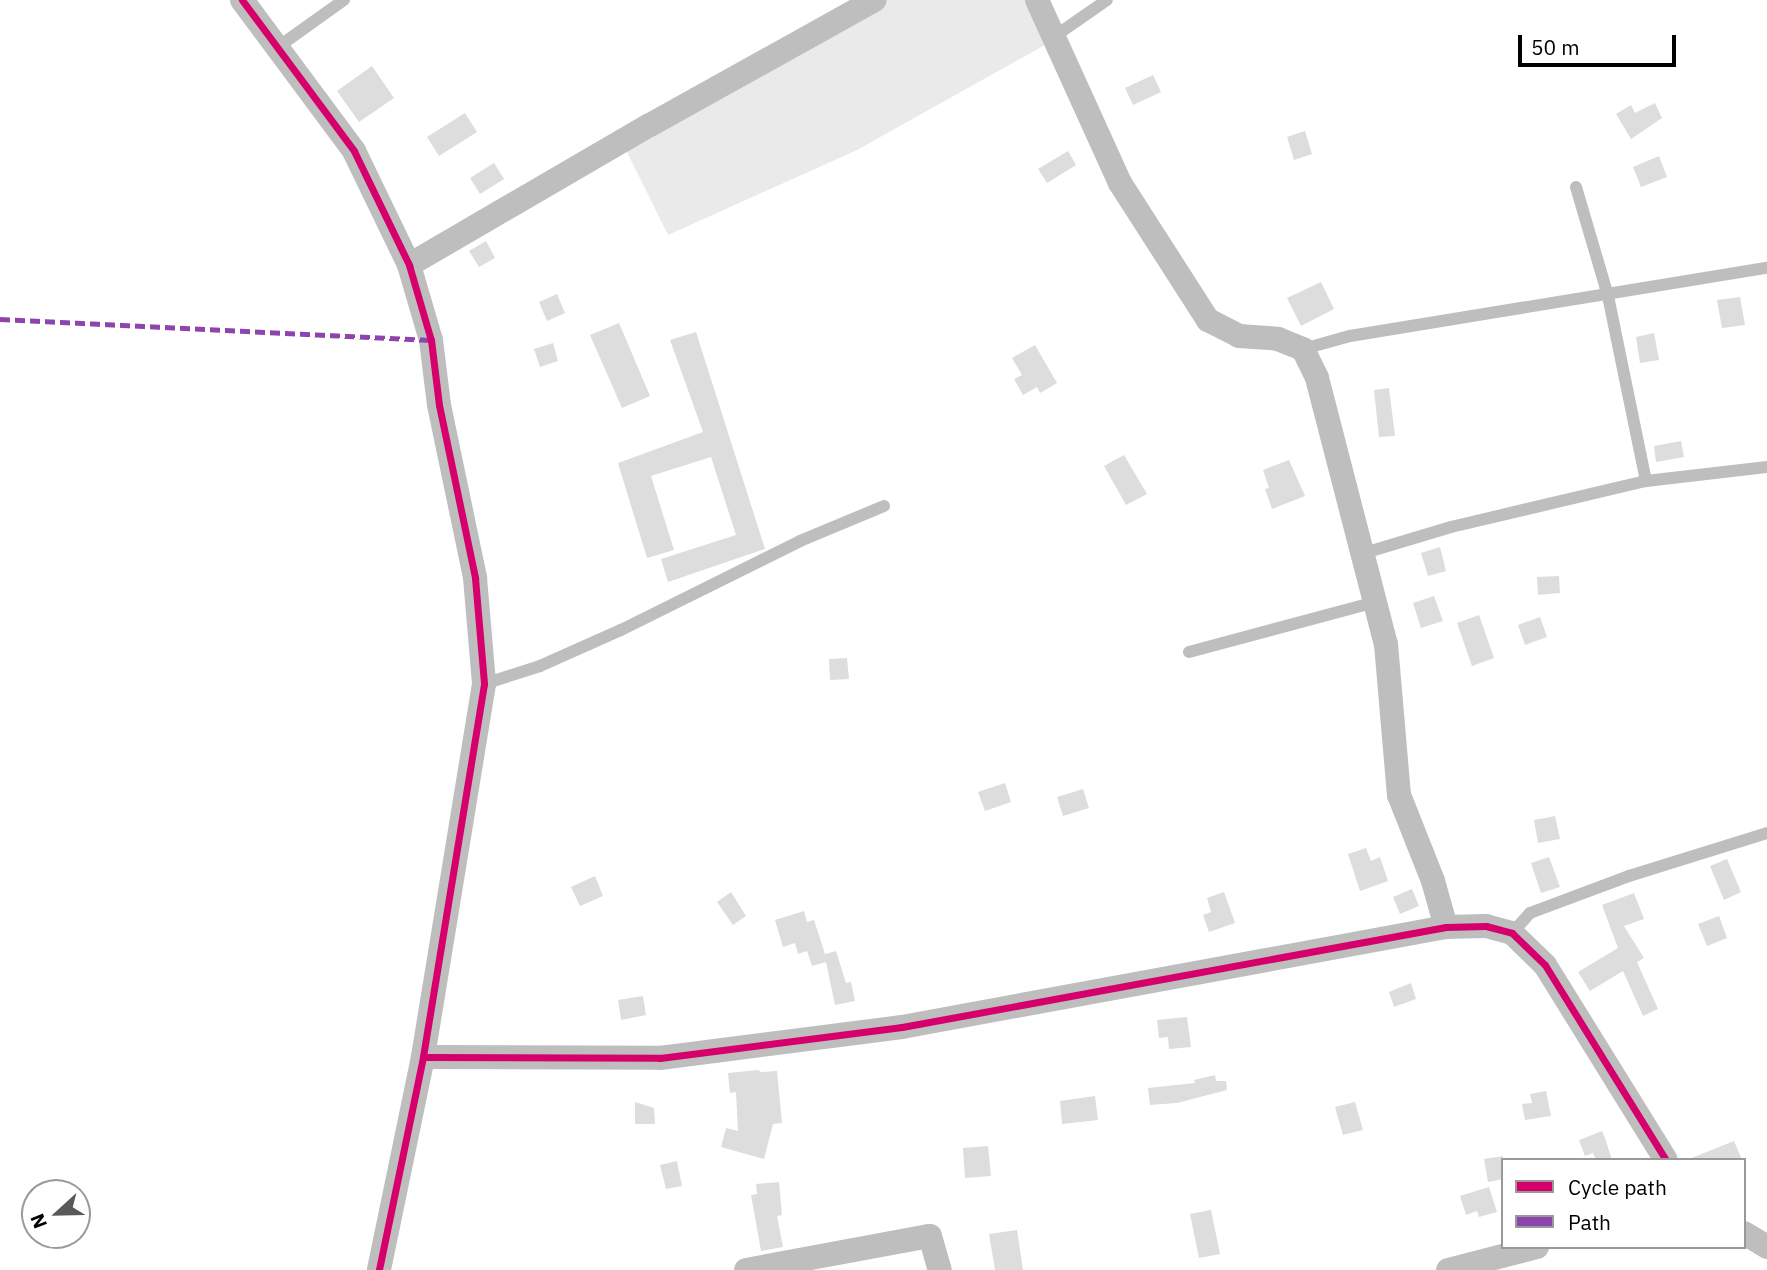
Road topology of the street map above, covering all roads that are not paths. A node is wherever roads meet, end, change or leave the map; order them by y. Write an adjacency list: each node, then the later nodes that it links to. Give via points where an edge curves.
1 (242, 0): 7 (street)
2 (344, 0): 7 (lane)
3 (875, 0): 9 (street)
4 (1037, 0): 6 (street)
5 (1107, 0): 6 (lane)
6 (1055, 36): 12 (street, via 1120,183 1208,320 1239,336 1278,339)
7 (278, 47): 9 (street, via 354,151)
8 (1576, 187): 11 (lane)
9 (409, 265): 19 (street, via 431,340 439,405 475,578)
10 (1767, 268): 11 (lane)
11 (1608, 296): 12 (lane, via 1350,336); 14 (lane)
12 (1303, 349): 16 (street, via 1317,378)
13 (1767, 467): 14 (lane)
14 (1646, 481): 16 (lane, via 1451,527)
15 (884, 506): 19 (lane, via 800,541 540,666)
16 (1361, 555): 17 (street)
17 (1375, 602): 18 (lane); 21 (street, via 1386,644 1399,794)
18 (1189, 652)
19 (484, 684): 23 (street)
20 (1767, 833): 22 (lane, via 1530,913)
21 (1446, 928): 22 (street, via 1486,926); 23 (street, via 902,1027 660,1058)
22 (1512, 933): 24 (street, via 1545,965)
23 (423, 1057): 28 (street)
24 (1665, 1158)
25 (1746, 1234): 26 (street)
26 (1767, 1247)
27 (1529, 1249): 31 (street)
28 (379, 1270)
29 (746, 1270): 30 (street, via 930,1236)
30 (940, 1270)
31 (1448, 1270)

